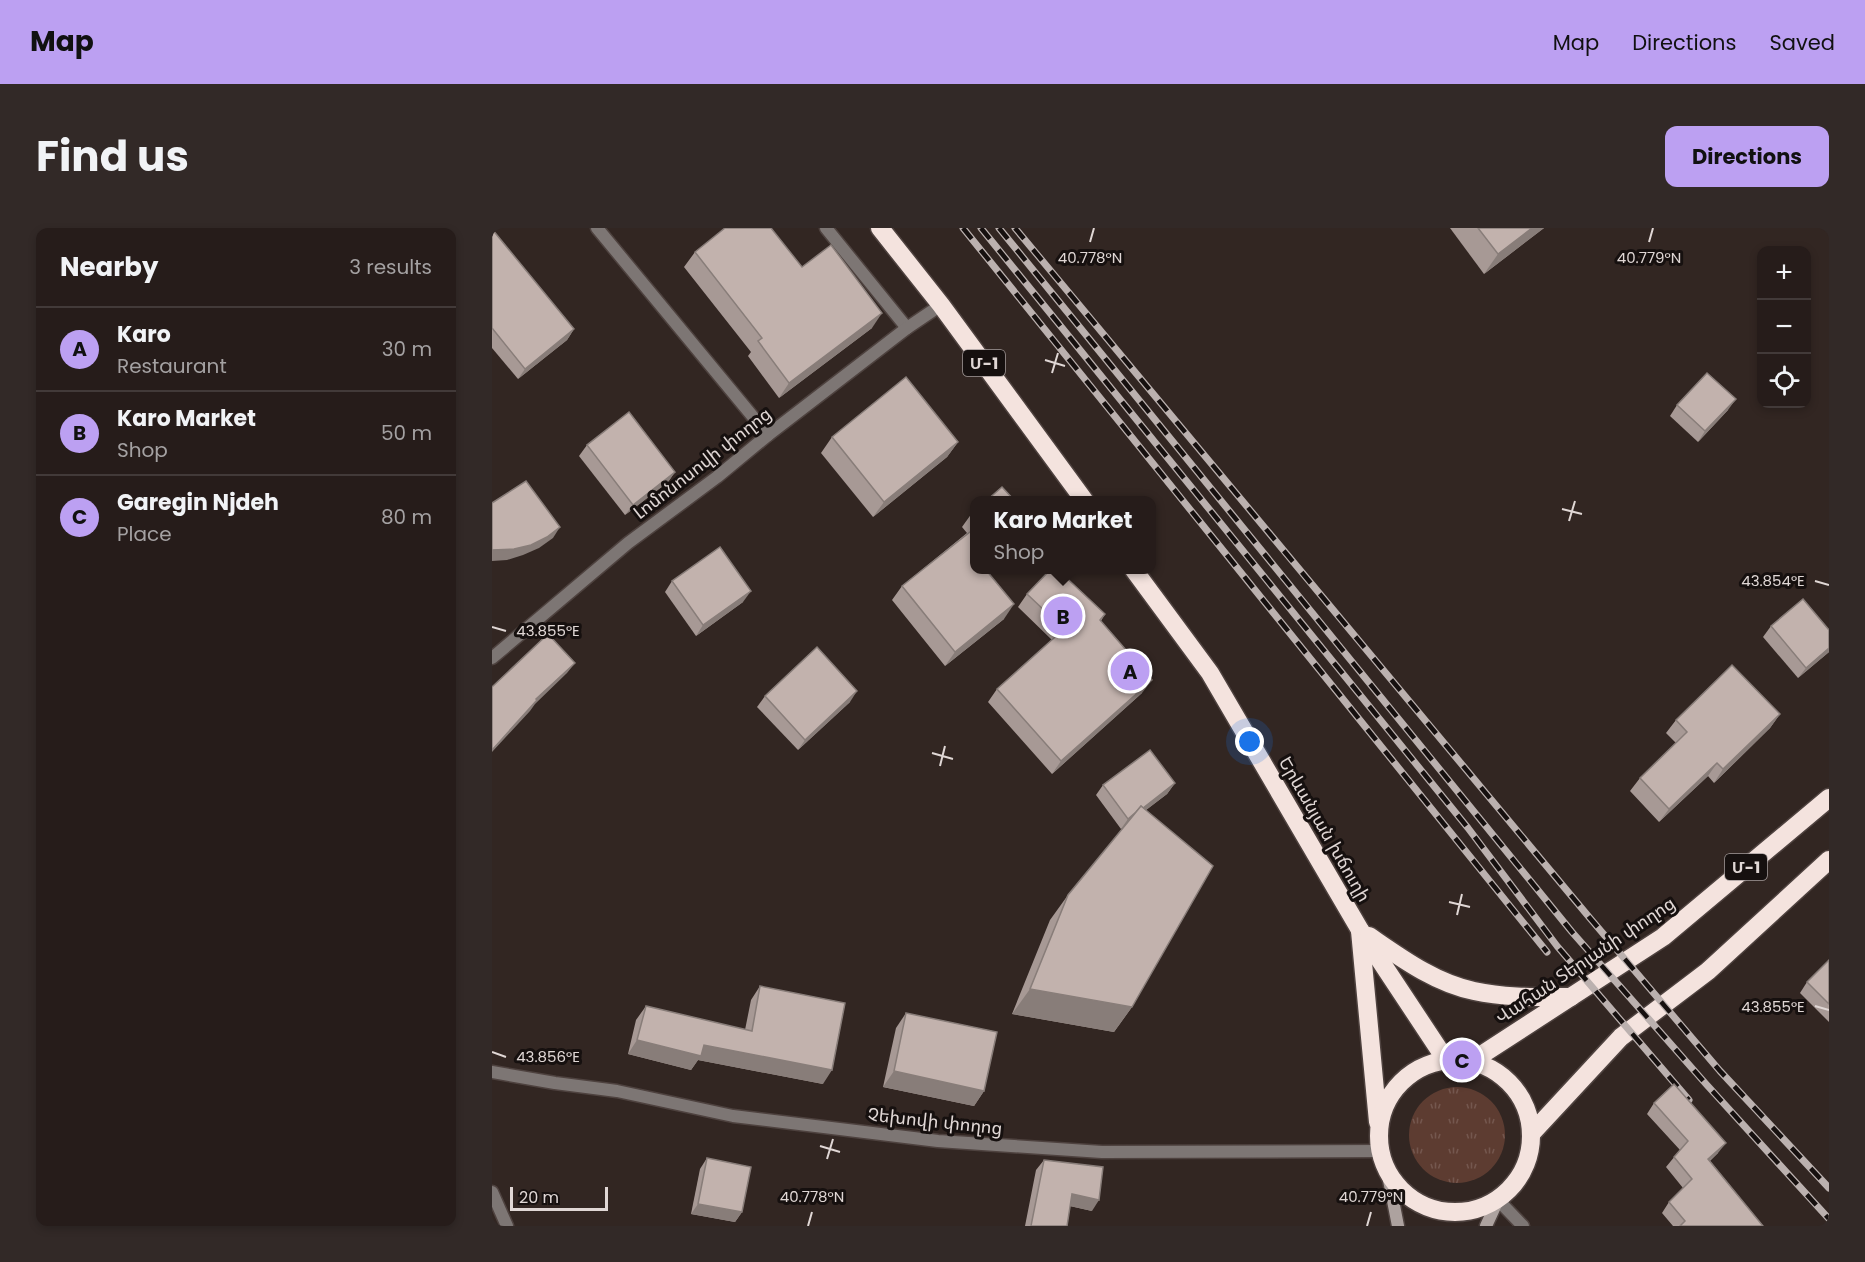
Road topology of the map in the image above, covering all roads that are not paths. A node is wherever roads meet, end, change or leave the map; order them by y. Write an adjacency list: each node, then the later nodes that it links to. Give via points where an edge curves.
1 (597, 228): 6 (street)
2 (826, 228): 5 (street)
3 (880, 228): 4 (highway, Մ-1)
4 (941, 305): 5 (street, Լոմոնոսովի փողոց); 7 (highway, Մ-1)
5 (907, 328): 6 (street, Լոմոնոսովի փողոց)
6 (768, 435): 9 (street, Լոմոնոսովի փողոց, via 628,543)
7 (1080, 496)
8 (1137, 574): 12 (highway, Երևանյան խճուղի, via 1210,674)
9 (492, 658)
10 (1829, 798): 13 (highway, Վահան Տերյանի փողոց / Մ-1, via 1664,937)
11 (1829, 860): 18 (highway, via 1708,971 1621,1037)
12 (1360, 930): 13 (highway, via 1406,962 1473,991); 14 (highway, Երևանյան խճուղի); 17 (highway, Երևանյան խճուղի)
13 (1570, 997): 15 (highway, Վահան Տերյանի փողոց / Մ-1)
14 (1446, 1060): 15 (highway); 17 (highway, via 1422,1067 1401,1081)
15 (1472, 1061): 18 (highway, via 1495,1071 1514,1088 1527,1110)
16 (492, 1072): 19 (street, Չեխովի փողոց, via 616,1091 733,1116 938,1141 1102,1152)
17 (1379, 1126): 19 (highway)
18 (1531, 1134): 22 (highway, via 1527,1159 1516,1182)
19 (1379, 1151): 20 (highway)
20 (1388, 1175): 22 (highway, via 1404,1194 1426,1208 1450,1213 1475,1210); 24 (main road)
21 (492, 1192): 23 (street)
22 (1498, 1200): 25 (main road); 26 (street)
23 (507, 1226)
24 (1398, 1226)
25 (1486, 1226)
26 (1523, 1226)

